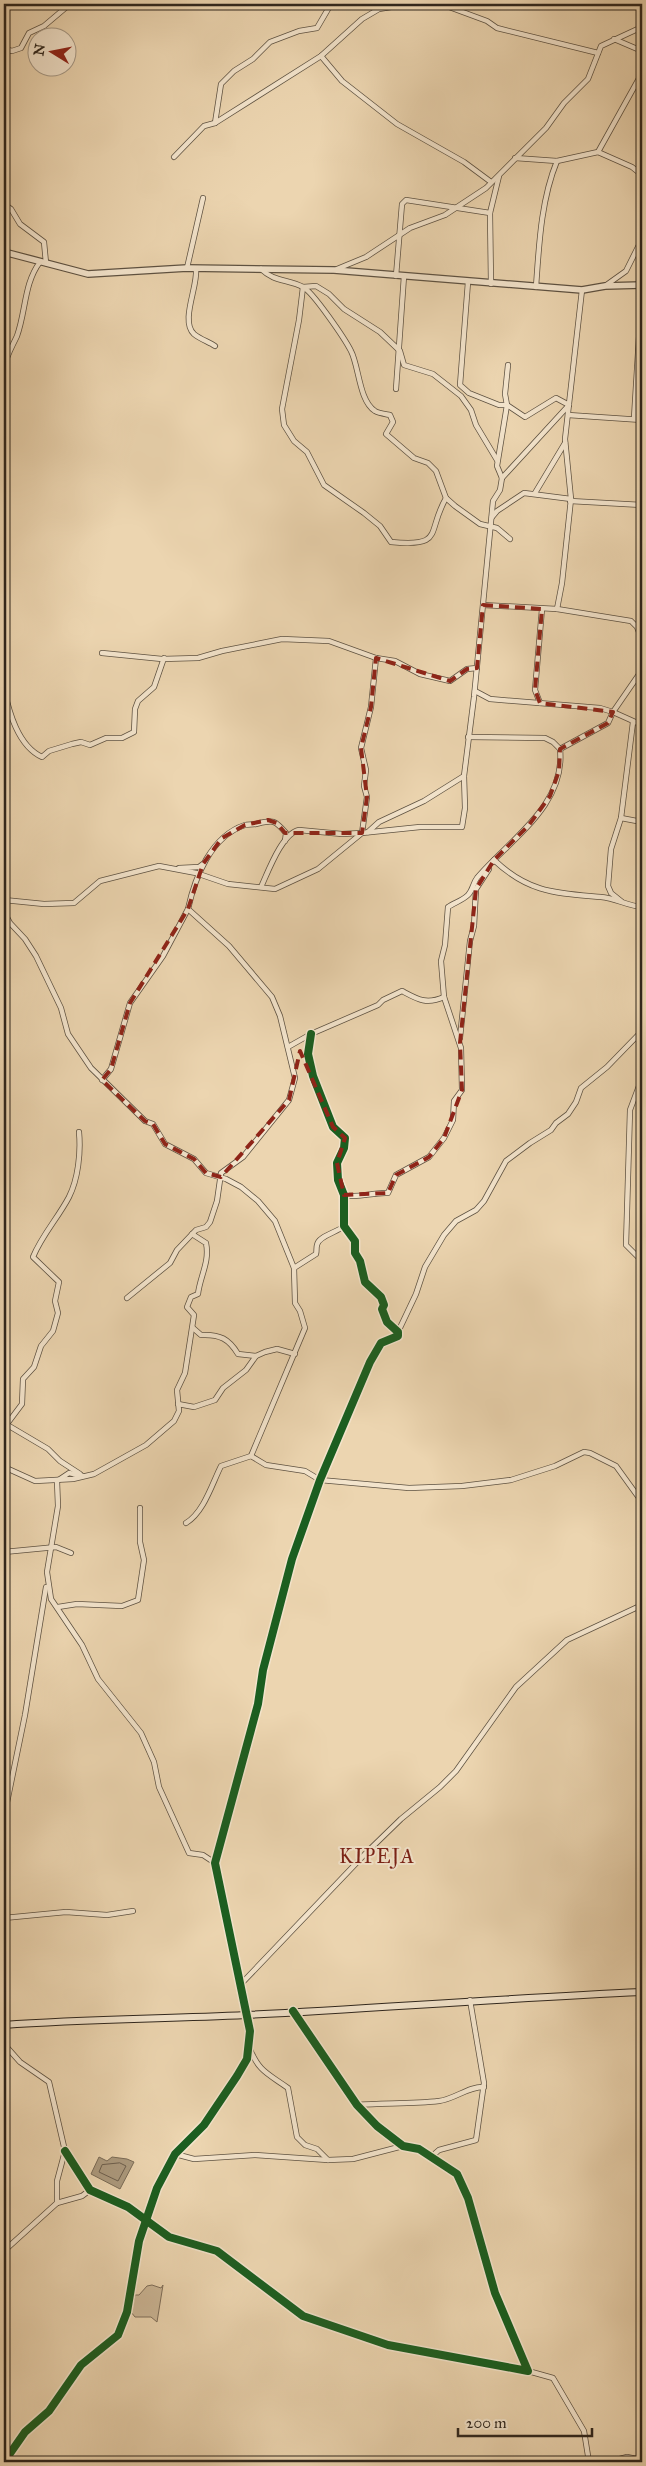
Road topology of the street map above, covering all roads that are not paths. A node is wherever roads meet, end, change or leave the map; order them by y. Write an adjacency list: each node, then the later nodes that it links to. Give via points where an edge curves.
1 (70, 4): 7 (street, via 44,26 29,33 21,48)
2 (330, 4): 14 (street, via 317,28 270,42 221,84)
3 (409, 4): 4 (street); 9 (street, via 441,4 497,28)
4 (393, 5): 10 (street, via 362,19)
5 (642, 27): 6 (street)
6 (614, 39): 8 (street); 9 (street, via 601,46)
7 (4, 49)
8 (642, 51)
9 (598, 53): 17 (street, via 588,79)
10 (321, 56): 14 (street); 21 (street, via 342,81 396,124 464,162)
11 (642, 73): 12 (street)
12 (636, 84): 13 (street); 15 (street)
13 (642, 85)
14 (215, 123): 16 (street, via 204,126)
15 (598, 152): 18 (street); 20 (street)
16 (174, 157)
17 (515, 158): 18 (street); 19 (street)
18 (558, 161): 40 (street, via 549,180)
19 (500, 173): 21 (street); 25 (street)
20 (642, 175)
21 (491, 182): 24 (street)
22 (203, 198): 30 (street)
23 (4, 204): 29 (street, via 11,208 20,224 44,242)
24 (458, 207): 25 (street); 26 (street, via 445,216); 26 (street, via 406,200 402,204)
25 (490, 213): 37 (street)
26 (399, 235): 33 (street, via 366,257); 34 (street)
27 (642, 239): 38 (street, via 626,271)
28 (4, 252): 29 (street)
29 (43, 262): 30 (street, via 88,274); 46 (street, via 32,272 17,334)
30 (187, 268): 31 (street)
31 (196, 269): 32 (street); 43 (street, via 189,324 193,334)
32 (261, 269): 33 (street); 39 (street, via 267,275)
33 (334, 270): 34 (street)
34 (396, 276): 35 (street)
35 (404, 276): 36 (street); 44 (street)
36 (468, 282): 37 (street); 48 (street, via 460,385 469,393)
37 (491, 284): 40 (street)
38 (605, 286): 41 (street); 42 (street)
39 (303, 287): 44 (street, via 316,286 329,294); 57 (street, via 352,352 369,404 375,411 390,415 392,422 386,434 414,458 428,463 436,471); 57 (street, via 282,409 284,425 307,452 324,485 380,526 391,542 418,544 428,540)
40 (536, 287): 42 (street)
41 (642, 287): 51 (street)
42 (582, 290): 49 (street)
43 (215, 346)
44 (400, 351): 47 (street); 54 (street, via 404,365 432,374 461,396)
45 (508, 365): 48 (street)
46 (4, 368)
47 (396, 390)
48 (507, 405): 49 (street, via 525,417 556,398); 54 (street)
49 (569, 405): 50 (street); 55 (street)
50 (568, 415): 51 (street); 53 (street)
51 (634, 418): 52 (street)
52 (642, 420)
53 (566, 442): 56 (street); 58 (street)
54 (498, 460): 55 (street)
55 (502, 478): 60 (street, via 493,502)
56 (535, 493): 58 (street); 60 (street, via 524,493)
57 (446, 498): 61 (street)
58 (570, 500): 59 (street); 65 (street)
59 (642, 505)
60 (492, 518): 61 (street)
61 (490, 528): 62 (street, via 497,528); 63 (street)
62 (510, 539)
63 (483, 605): 64 (street); 72 (street)
64 (542, 609): 65 (street); 76 (street, via 535,690)
65 (557, 609): 66 (street, via 631,621)
66 (637, 627): 67 (street); 68 (street)
67 (642, 629)
68 (642, 640)
69 (102, 653): 70 (street)
70 (164, 658): 71 (street, via 198,658 282,639 329,641); 74 (street, via 154,687 138,700 134,732 122,738 72,744 49,751 42,757 19,735)
71 (376, 658): 72 (street, via 450,681 467,669); 85 (street, via 372,702 361,748 367,797)
72 (477, 668): 75 (street)
73 (642, 670): 77 (street)
74 (4, 690)
75 (475, 691): 76 (street, via 490,700); 80 (street)
76 (540, 703): 77 (street)
77 (613, 712): 78 (street); 81 (street, via 608,723)
78 (633, 722): 79 (street); 83 (street)
79 (642, 725)
80 (468, 737): 81 (street, via 545,738); 82 (street)
81 (560, 749): 88 (street, via 559,771 550,796 529,825)
82 (464, 776): 86 (street, via 424,801 379,822); 86 (street, via 462,827)
83 (621, 818): 84 (street); 94 (street, via 611,849 608,886)
84 (642, 822)
85 (362, 832): 86 (street); 87 (street, via 342,834 298,830 292,831); 92 (street, via 318,869 275,889)
86 (368, 832)
87 (285, 841): 89 (street, via 286,833 277,822 268,820 245,825 222,838); 92 (street)
88 (494, 860): 94 (street, via 517,880 534,886 567,895); 98 (street, via 475,879 468,895 448,907 441,961); 101 (street, via 476,889 474,899 474,926)
89 (204, 864): 90 (street); 91 (street)
90 (175, 868): 91 (street); 93 (street, via 159,866 100,881 74,902 44,904)
91 (197, 873): 92 (street, via 228,884); 96 (street)
92 (261, 887)
93 (4, 900)
94 (622, 902): 95 (street)
95 (642, 907)
96 (188, 909): 102 (street, via 229,946 272,997); 104 (street, via 163,956 130,1003 111,1069)
97 (4, 912): 104 (street, via 36,956 61,1008 68,1034)
98 (444, 997): 100 (street, via 436,1001 416,1000 402,992); 101 (street)
99 (642, 1031): 114 (street, via 581,1088 568,1114 506,1161 484,1201 444,1235 425,1267)
100 (311, 1034): 102 (street); 107 (street, via 308,1054 312,1076 333,1127 345,1138 336,1163)
101 (460, 1042): 107 (street, via 462,1090 454,1101 453,1120 429,1158 396,1175 388,1193 353,1198)
102 (288, 1047): 106 (street, via 295,1078 289,1100 243,1157)
103 (642, 1078): 110 (street, via 630,1110 626,1245)
104 (102, 1080): 106 (street, via 145,1121 153,1124 165,1144 194,1159 202,1170)
105 (79, 1132): 118 (street, via 74,1184 33,1258 59,1282 55,1301 58,1313 53,1331 40,1346 34,1367 23,1379 22,1404)
106 (221, 1177): 109 (street, via 210,1222); 111 (street, via 250,1195 275,1221)
107 (344, 1195): 108 (street)
108 (344, 1226): 111 (street, via 320,1240 316,1244 316,1254); 114 (street, via 355,1241 355,1253 365,1282 381,1297 387,1322)
109 (192, 1234): 112 (street, via 170,1263); 113 (street, via 206,1243 208,1254 198,1294 191,1297 187,1307 194,1314)
110 (642, 1261)
111 (294, 1268): 115 (street, via 295,1303 304,1328)
112 (127, 1298)
113 (193, 1327): 116 (street, via 201,1335 211,1335 234,1344 238,1354); 117 (street, via 185,1373 177,1390)
114 (398, 1332): 122 (street, via 398,1336 381,1343 370,1362)
115 (295, 1354): 116 (street, via 277,1350); 119 (street, via 283,1375)
116 (256, 1356): 117 (street, via 215,1400 194,1407)
117 (178, 1404): 121 (street, via 179,1412 174,1421 146,1445 112,1466)
118 (5, 1425): 121 (street, via 48,1449)
119 (251, 1456): 122 (street, via 266,1465 305,1471); 126 (street, via 221,1466 196,1515)
120 (4, 1466): 123 (street, via 35,1481)
121 (83, 1476): 123 (street)
122 (320, 1480): 124 (street, via 409,1488 501,1482 536,1473 590,1452 616,1466); 134 (street, via 292,1559 263,1670 258,1704)
123 (57, 1481): 127 (street, via 58,1506)
124 (642, 1502)
125 (140, 1508): 132 (street, via 140,1542 144,1560 138,1600 122,1606 77,1604)
126 (186, 1523)
127 (51, 1547): 128 (street); 129 (street, via 60,1547); 130 (street)
128 (4, 1552)
129 (71, 1553)
130 (47, 1583): 132 (street, via 51,1599); 133 (street)
131 (642, 1606): 137 (street, via 567,1640 522,1681 456,1771 366,1852)
132 (58, 1607): 134 (street, via 82,1645 98,1679 141,1733 154,1762 159,1787 189,1853 203,1855)
133 (4, 1817)
134 (215, 1863): 137 (street)
135 (133, 1911): 136 (street, via 107,1914 66,1912)
136 (4, 1918)
137 (241, 1984): 141 (street)
138 (642, 1992): 139 (main road)
139 (470, 2000): 140 (main road); 145 (street)
140 (294, 2011): 141 (main road); 146 (street)
141 (245, 2015): 142 (main road); 144 (street, via 250,2031)
142 (4, 2025)
143 (4, 2044): 148 (street, via 20,2062 49,2082)
144 (248, 2044): 149 (street, via 247,2059 220,2104); 151 (street, via 264,2074 288,2088 297,2136)
145 (484, 2087): 146 (street, via 440,2101); 150 (street, via 476,2140 439,2150)
146 (357, 2105): 147 (street, via 384,2133)
147 (403, 2146): 150 (street, via 419,2149); 151 (street, via 353,2159)
148 (65, 2151): 152 (street); 153 (street, via 57,2181)
149 (175, 2154): 151 (street, via 194,2159 255,2155); 154 (street, via 157,2188)
150 (431, 2157): 156 (street, via 457,2174 468,2198 495,2293)
151 (328, 2160)
152 (90, 2190): 153 (street, via 82,2196); 154 (street, via 128,2206)
153 (57, 2203): 155 (street)
154 (147, 2219): 156 (street, via 169,2237 216,2252 303,2316 388,2345); 158 (street, via 139,2241 127,2312 118,2335 81,2365 49,2411 25,2432)
155 (4, 2251)
156 (528, 2371): 159 (street, via 553,2378 584,2431)
157 (642, 2460): 160 (street, via 627,2457)
158 (4, 2462)
159 (589, 2462)
160 (609, 2462)

